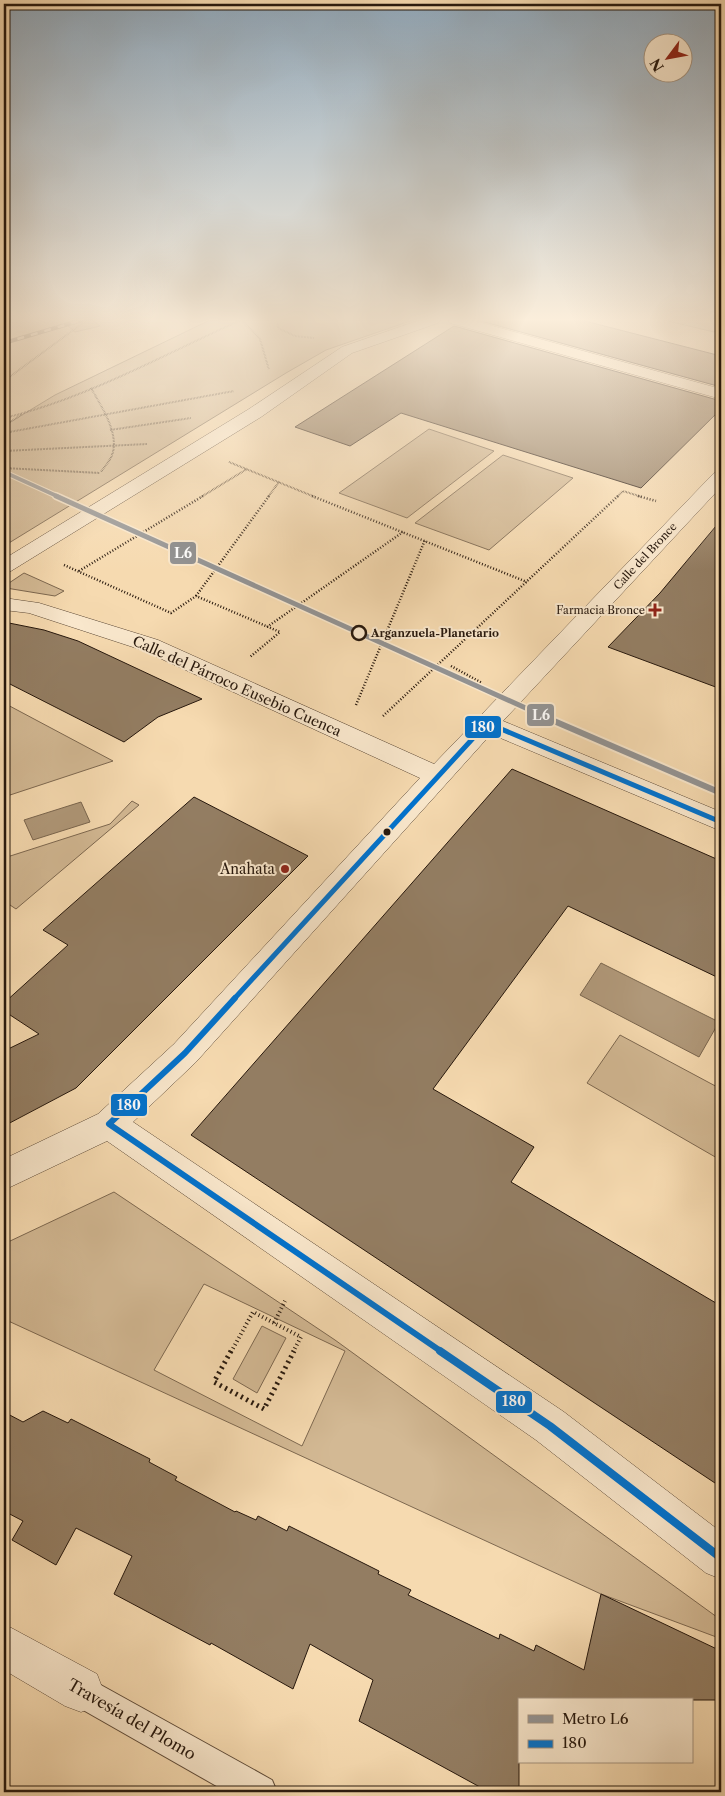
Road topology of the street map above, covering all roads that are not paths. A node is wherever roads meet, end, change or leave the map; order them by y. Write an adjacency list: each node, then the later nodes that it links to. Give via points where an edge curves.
1 (268, 404): 3 (street)
2 (720, 480): 5 (street, Calle del Bronce)
3 (4, 567)
4 (4, 604): 6 (street, Calle del Párroco Eusebio Cuenca, via 32,607 150,644)
5 (487, 723): 6 (street, Calle del Bronce); 7 (street)
6 (437, 776): 8 (street, Calle del Bronce, via 185,1053)
7 (721, 822)
8 (110, 1124): 9 (street, Calle del Bronce); 10 (street, via 550,1426)
9 (4, 1175)
10 (721, 1558)
11 (4, 1646): 12 (street, Travesía del Plomo)
12 (81, 1690): 13 (lane, Travesía del Plomo)
13 (260, 1792)

